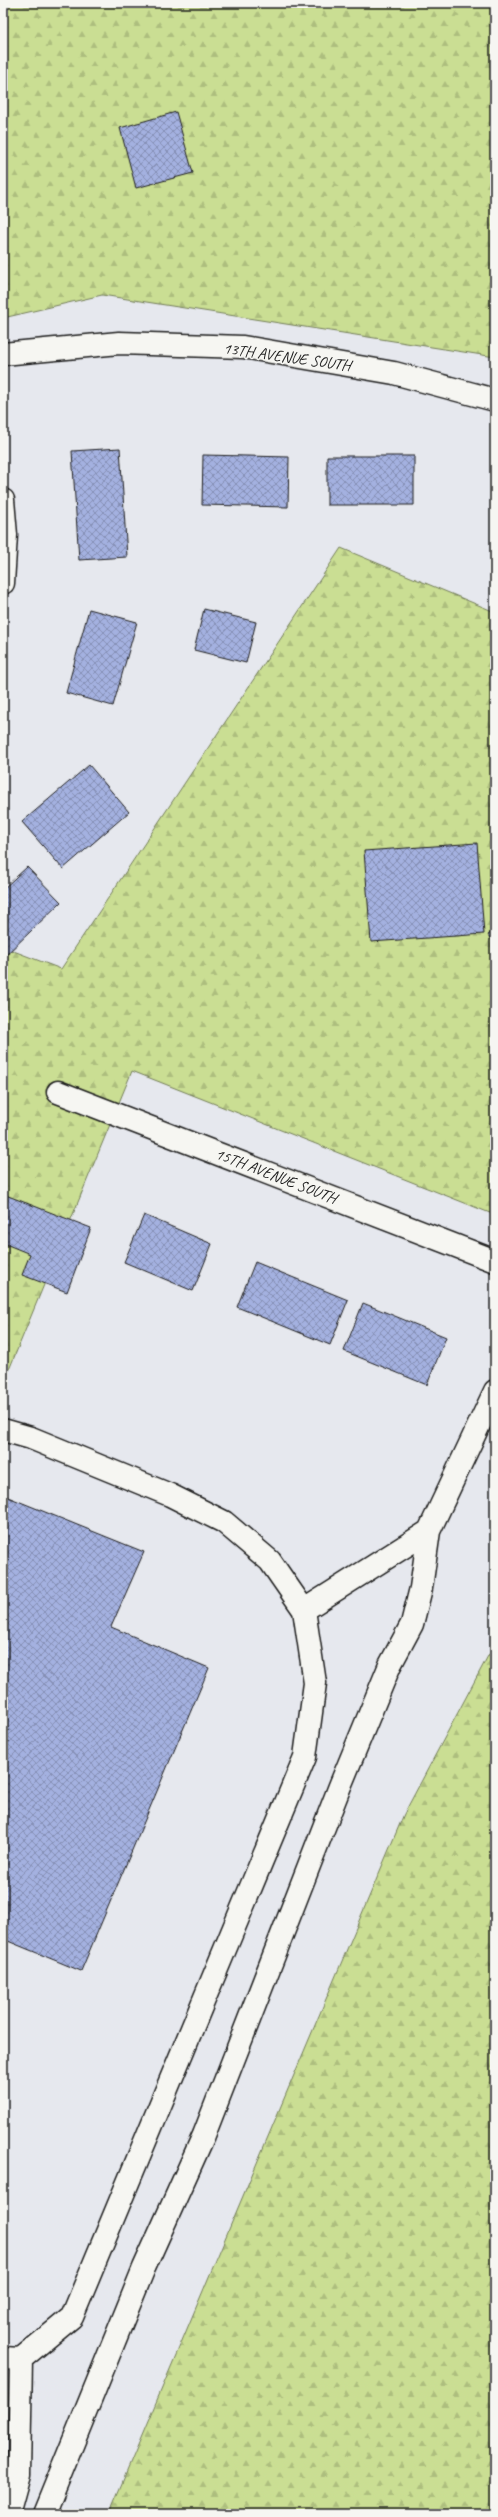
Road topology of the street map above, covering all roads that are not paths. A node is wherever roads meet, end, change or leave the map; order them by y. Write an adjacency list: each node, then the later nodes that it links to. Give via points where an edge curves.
1 (3, 354): 2 (street, 13TH AVENUE SOUTH, via 119,343 243,348 394,373)
2 (495, 400)
3 (3, 500): 4 (street, via 6,535)
4 (3, 584)
5 (58, 1092): 6 (street, 15TH AVENUE SOUTH)
6 (495, 1261)
7 (495, 1391): 9 (street)
8 (3, 1430): 10 (street, via 46,1444 170,1495 224,1522 270,1561)
9 (429, 1531): 10 (street); 13 (street, via 421,1588 412,1624 390,1665 204,2136 144,2268)
10 (304, 1610): 11 (street, via 315,1683 305,1757 72,2317)
11 (12, 2358): 12 (street, via 19,2474)
12 (8, 2514)
13 (44, 2514)

